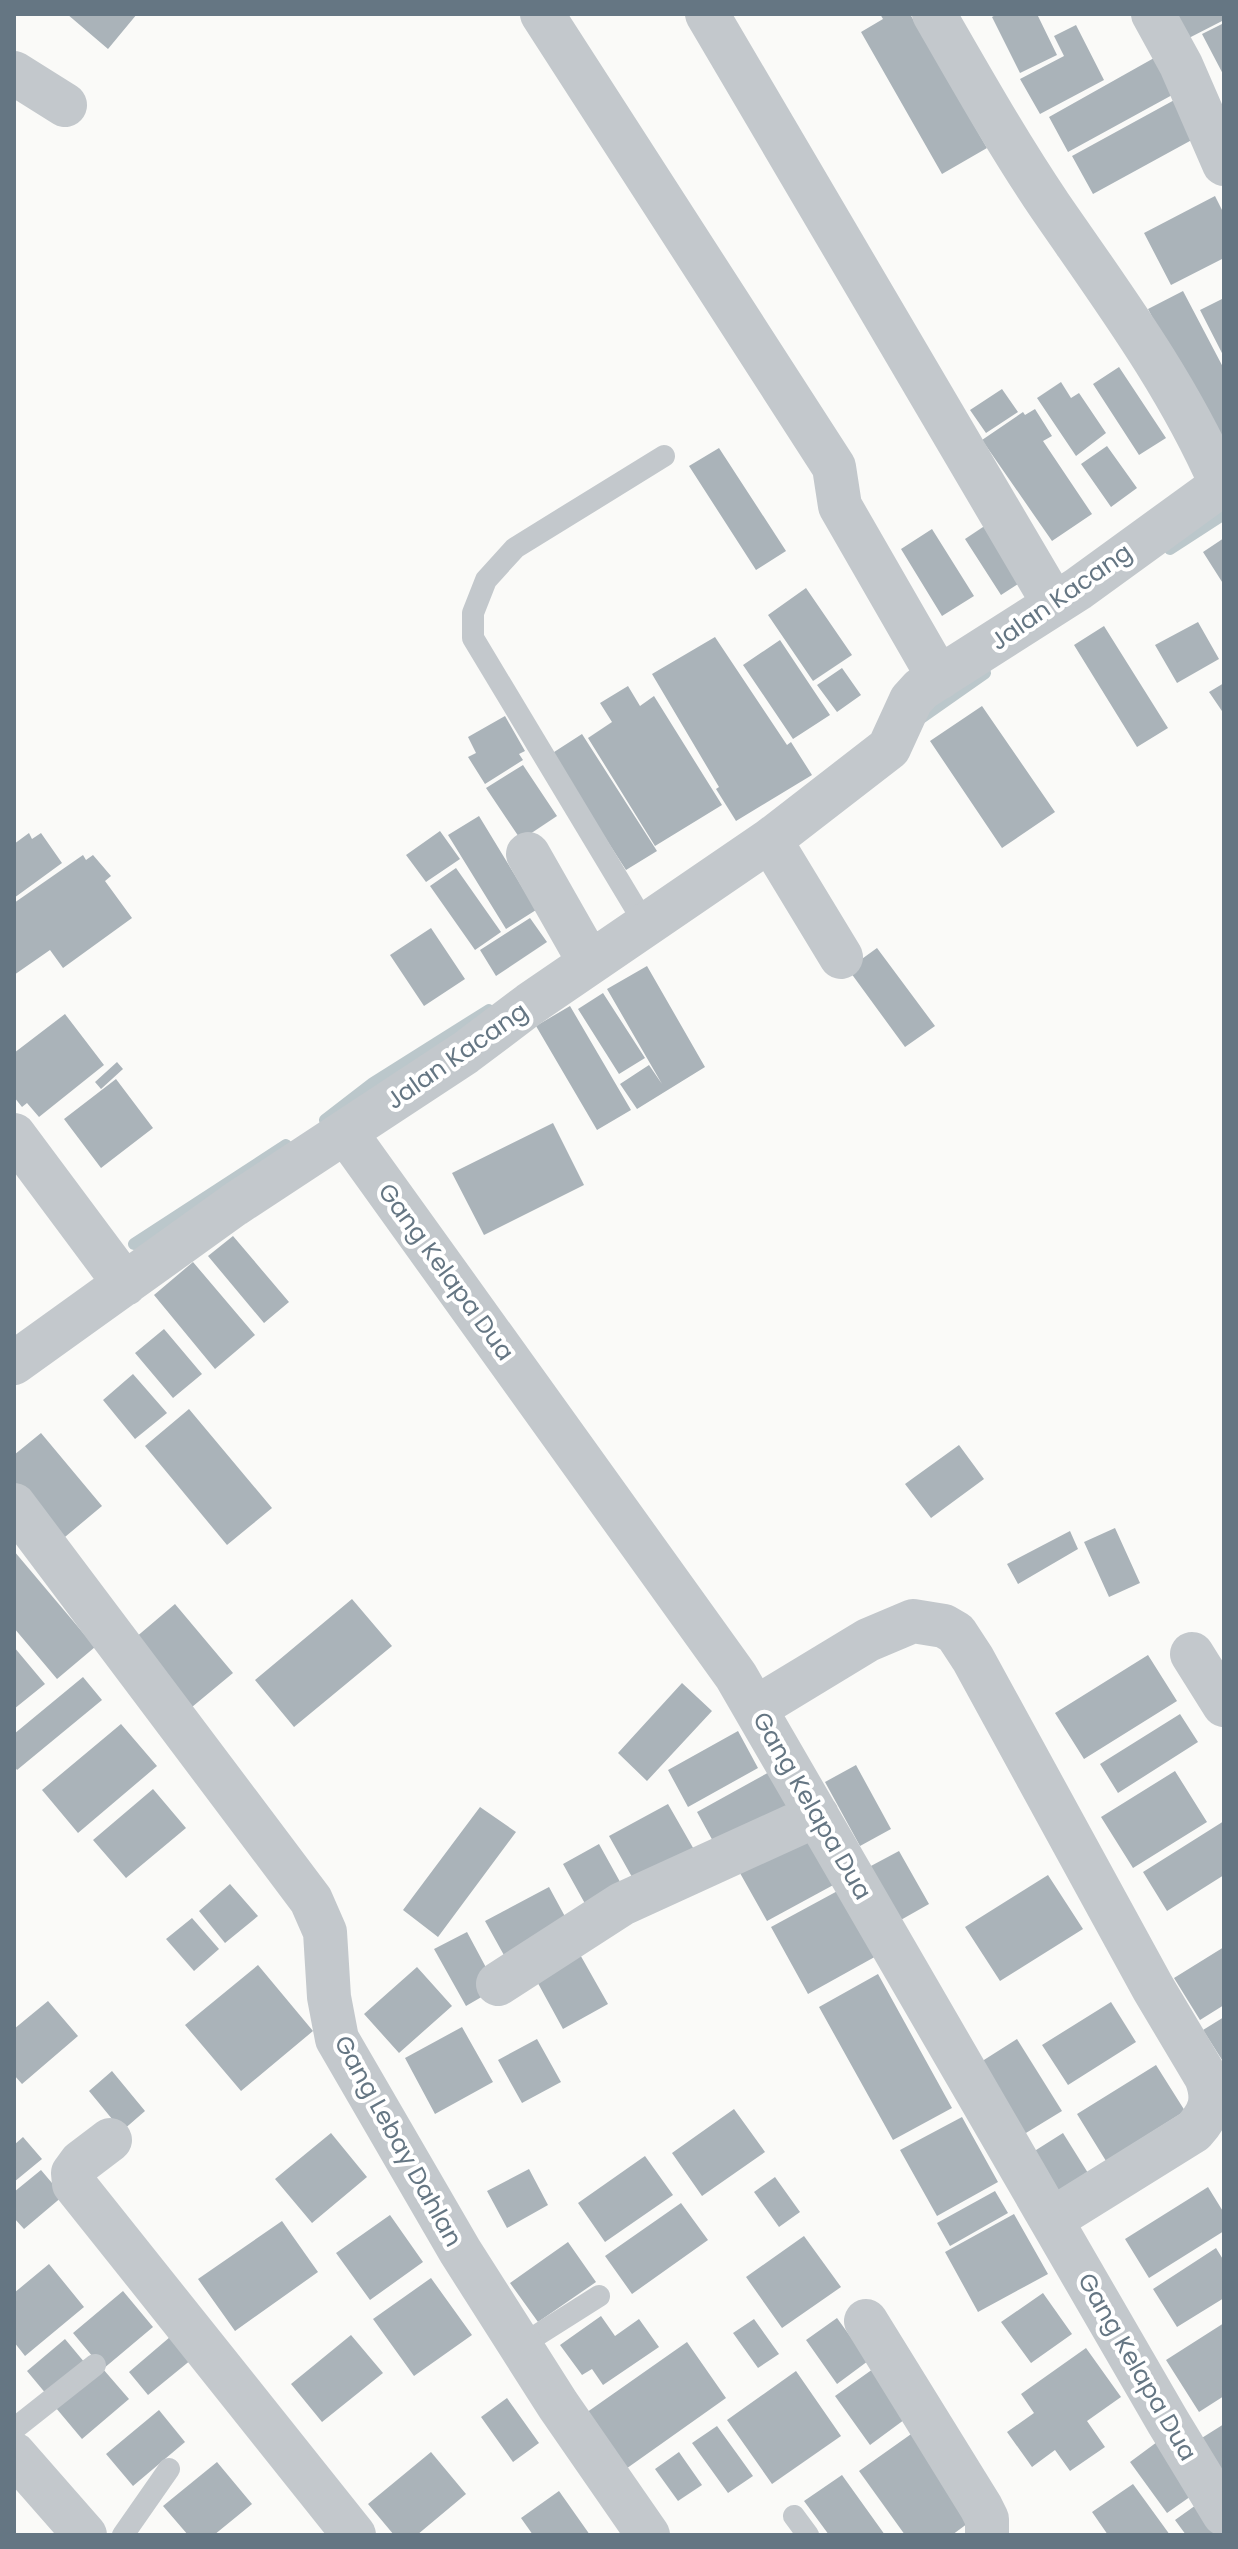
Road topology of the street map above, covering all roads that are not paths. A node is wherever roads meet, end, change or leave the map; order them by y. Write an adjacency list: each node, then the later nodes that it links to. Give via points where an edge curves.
1 (542, 14): 11 (street, via 834,467 840,506)
2 (707, 14): 10 (street)
3 (934, 14): 9 (street, via 1048,202 1165,373)
4 (1153, 14): 7 (street)
5 (14, 73): 6 (street)
6 (65, 105)
7 (1224, 164)
8 (664, 456): 14 (lane, via 515,548 486,580 473,613 473,638)
9 (1223, 483): 10 (street, Jalan Kacang)
10 (1054, 604): 11 (street, Jalan Kacang)
11 (939, 678): 12 (street, Jalan Kacang, via 911,700 883,753)
12 (770, 840): 14 (street, Jalan Kacang, via 717,878); 16 (street)
13 (528, 854): 15 (street)
14 (636, 911): 15 (street, Jalan Kacang)
15 (583, 951): 17 (street, Jalan Kacang, via 465,1053)
16 (841, 957)
17 (346, 1133): 19 (street, Jalan Kacang); 24 (street, Gang Kelapa Dua)
18 (14, 1135): 19 (street)
19 (125, 1284): 20 (street, Jalan Kacang)
20 (14, 1363)
21 (14, 1505): 31 (street, Gang Lebay Dahlan, via 311,1900 325,1932 337,2039)
22 (1192, 1654): 23 (street)
23 (1224, 1705)
24 (756, 1708): 25 (street, Gang Kelapa Dua); 28 (street, via 868,1640 913,1621 956,1633 973,1659 1211,2091 1205,2118 1194,2131)
25 (817, 1815): 26 (street, via 622,1904); 28 (street, Gang Kelapa Dua)
26 (498, 1984)
27 (110, 2140): 40 (street, via 81,2162 73,2173 74,2184)
28 (1051, 2220): 36 (street, Gang Kelapa Dua)
29 (599, 2296): 31 (lane)
30 (866, 2321): 43 (street, via 981,2507)
31 (520, 2346): 41 (street, Gang Lebay Dahlan)
32 (95, 2365): 33 (lane)
33 (14, 2429)
34 (14, 2454): 38 (street)
35 (169, 2469): 39 (lane)
36 (1224, 2514)
37 (794, 2516): 42 (lane)
38 (85, 2535)
39 (123, 2535)
40 (354, 2535)
41 (648, 2535)
42 (808, 2535)
43 (987, 2535)

